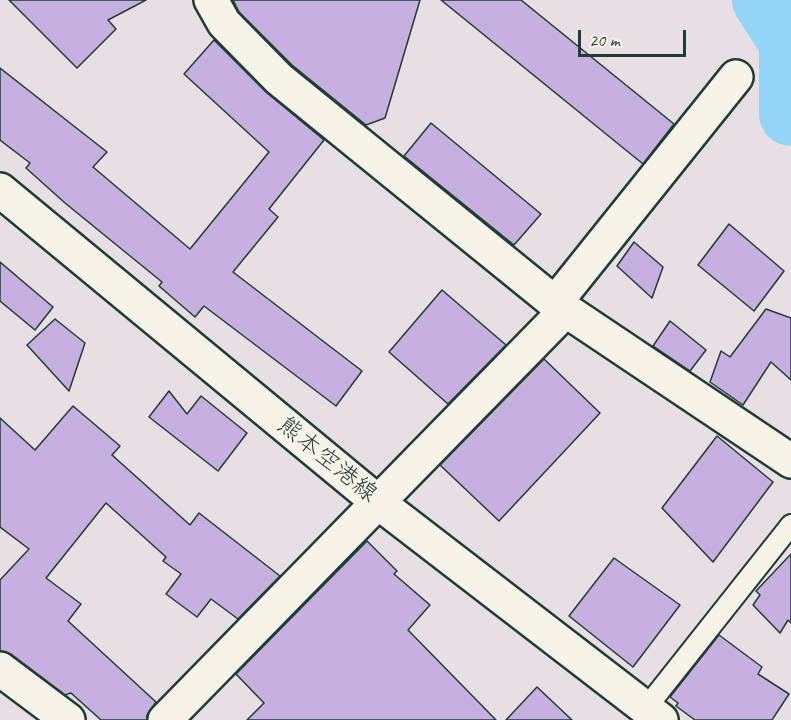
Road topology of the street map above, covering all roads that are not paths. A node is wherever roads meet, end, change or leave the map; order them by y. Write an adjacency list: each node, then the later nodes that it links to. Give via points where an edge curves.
1 (211, 0): 4 (street, via 224,23 279,79)
2 (736, 77): 4 (street)
3 (0, 190): 6 (street, 熊本空港線)
4 (560, 307): 5 (street); 6 (street)
5 (791, 461)
6 (379, 503): 9 (street, 熊本空港線); 11 (street)
7 (791, 525): 9 (lane)
8 (0, 669): 10 (street)
9 (653, 714)
10 (68, 720)
11 (165, 720)

